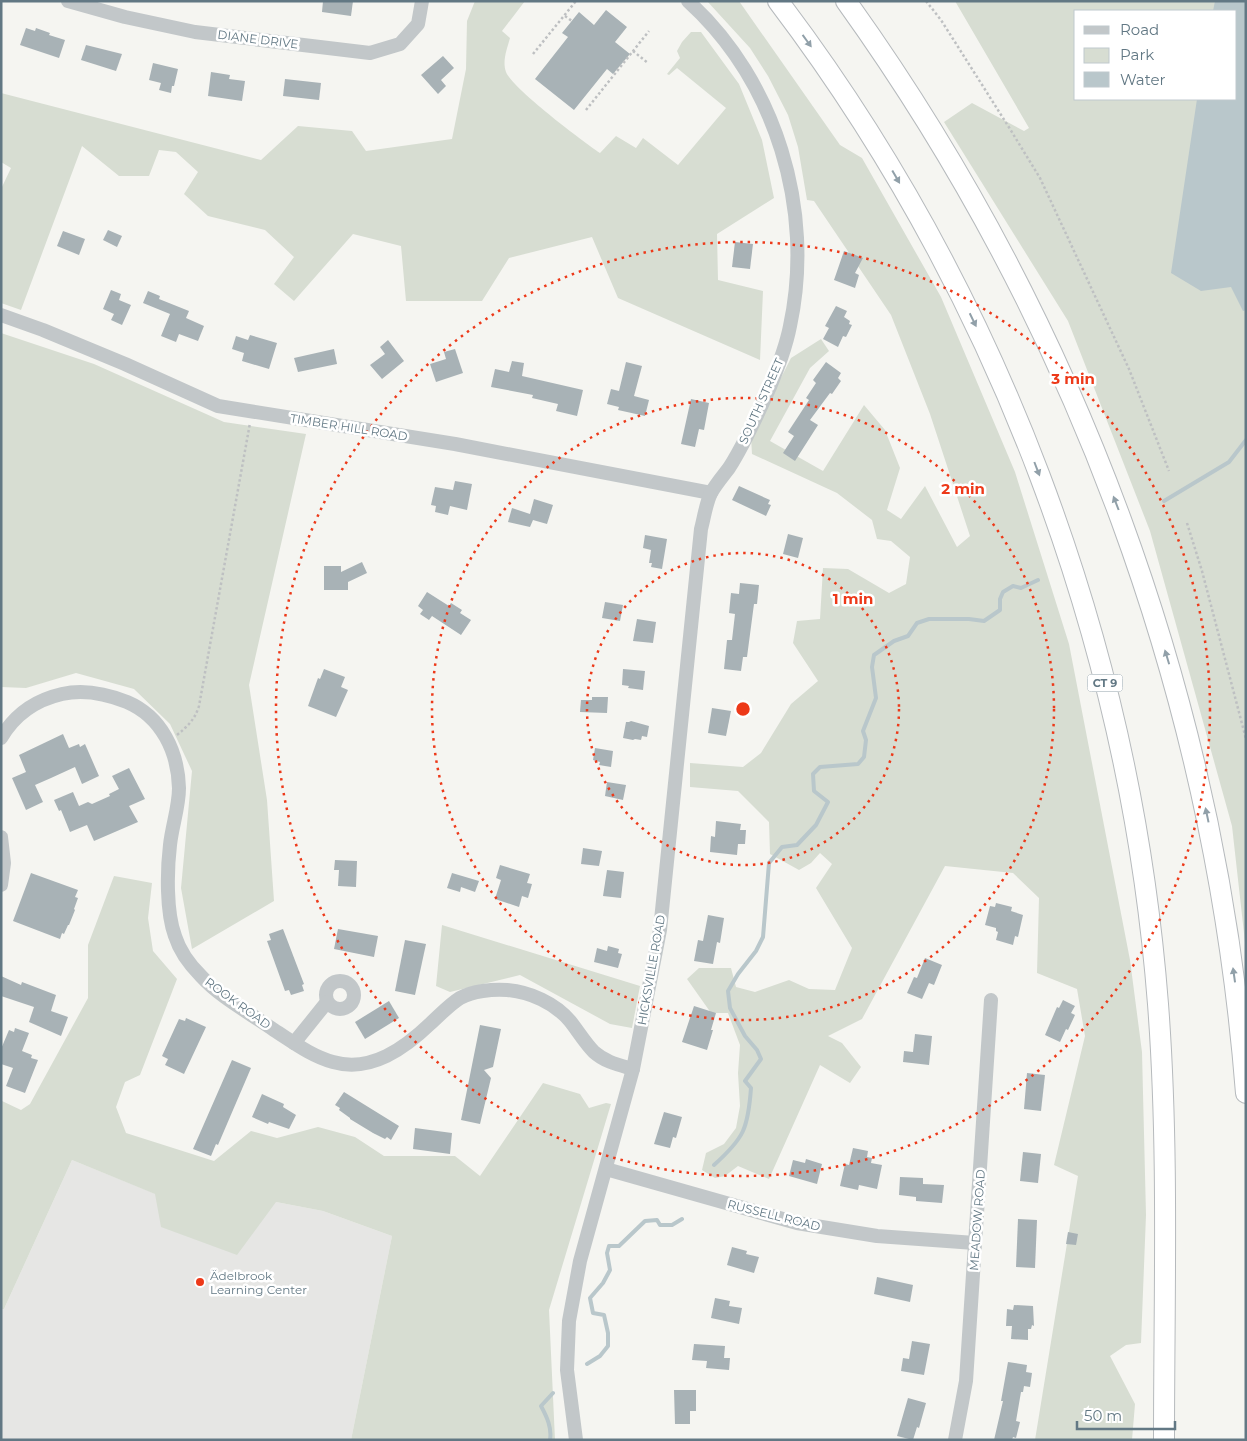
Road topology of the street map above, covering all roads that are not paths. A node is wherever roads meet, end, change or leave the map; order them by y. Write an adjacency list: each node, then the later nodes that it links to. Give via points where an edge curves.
1 (68, 1): 2 (street, DIANE DRIVE, via 195,32 370,53 400,44 418,24)
2 (422, 1)
3 (688, 1): 7 (street, SOUTH STREET, via 736,55 766,108 787,167 797,229 795,295 782,356 742,443)
4 (778, 1): 20 (highway, CT 9, one-way to 20, via 887,162 975,324 1048,497 1106,687 1139,847 1158,1003 1164,1130)
5 (846, 1): 15 (highway, one-way to 5, via 1230,944 1203,797 1166,654 1123,521 1064,376 1002,250 920,110)
6 (1, 315): 7 (street, TIMBER HILL ROAD, via 125,364 218,406 455,444)
7 (711, 494): 14 (street, HICKSVILLE ROAD, via 700,529 660,930)
8 (1, 738): 13 (street, ROOK ROAD, via 25,710 40,700 84,692 118,698 133,705 162,729 176,765 179,788 168,873 174,934 185,958 204,979)
9 (1, 837): 10 (street, via 4,863)
10 (1, 885)
11 (991, 1000): 17 (street, MEADOW ROAD)
12 (327, 1002): 13 (street)
13 (294, 1043): 14 (street, ROOK ROAD, via 334,1063 359,1064 382,1059 411,1042 447,1007 463,997 481,991 506,990 527,993 550,1004 568,1018 594,1052 608,1062)
14 (633, 1069): 16 (street, HICKSVILLE ROAD)
15 (1246, 1093)
16 (606, 1169): 17 (street, RUSSELL ROAD, via 796,1223 877,1236); 18 (street, HICKSVILLE ROAD, via 580,1261 569,1321 568,1370)
17 (975, 1243): 19 (street, MEADOW ROAD, via 966,1381)
18 (576, 1440)
19 (955, 1440)
20 (1164, 1440)

